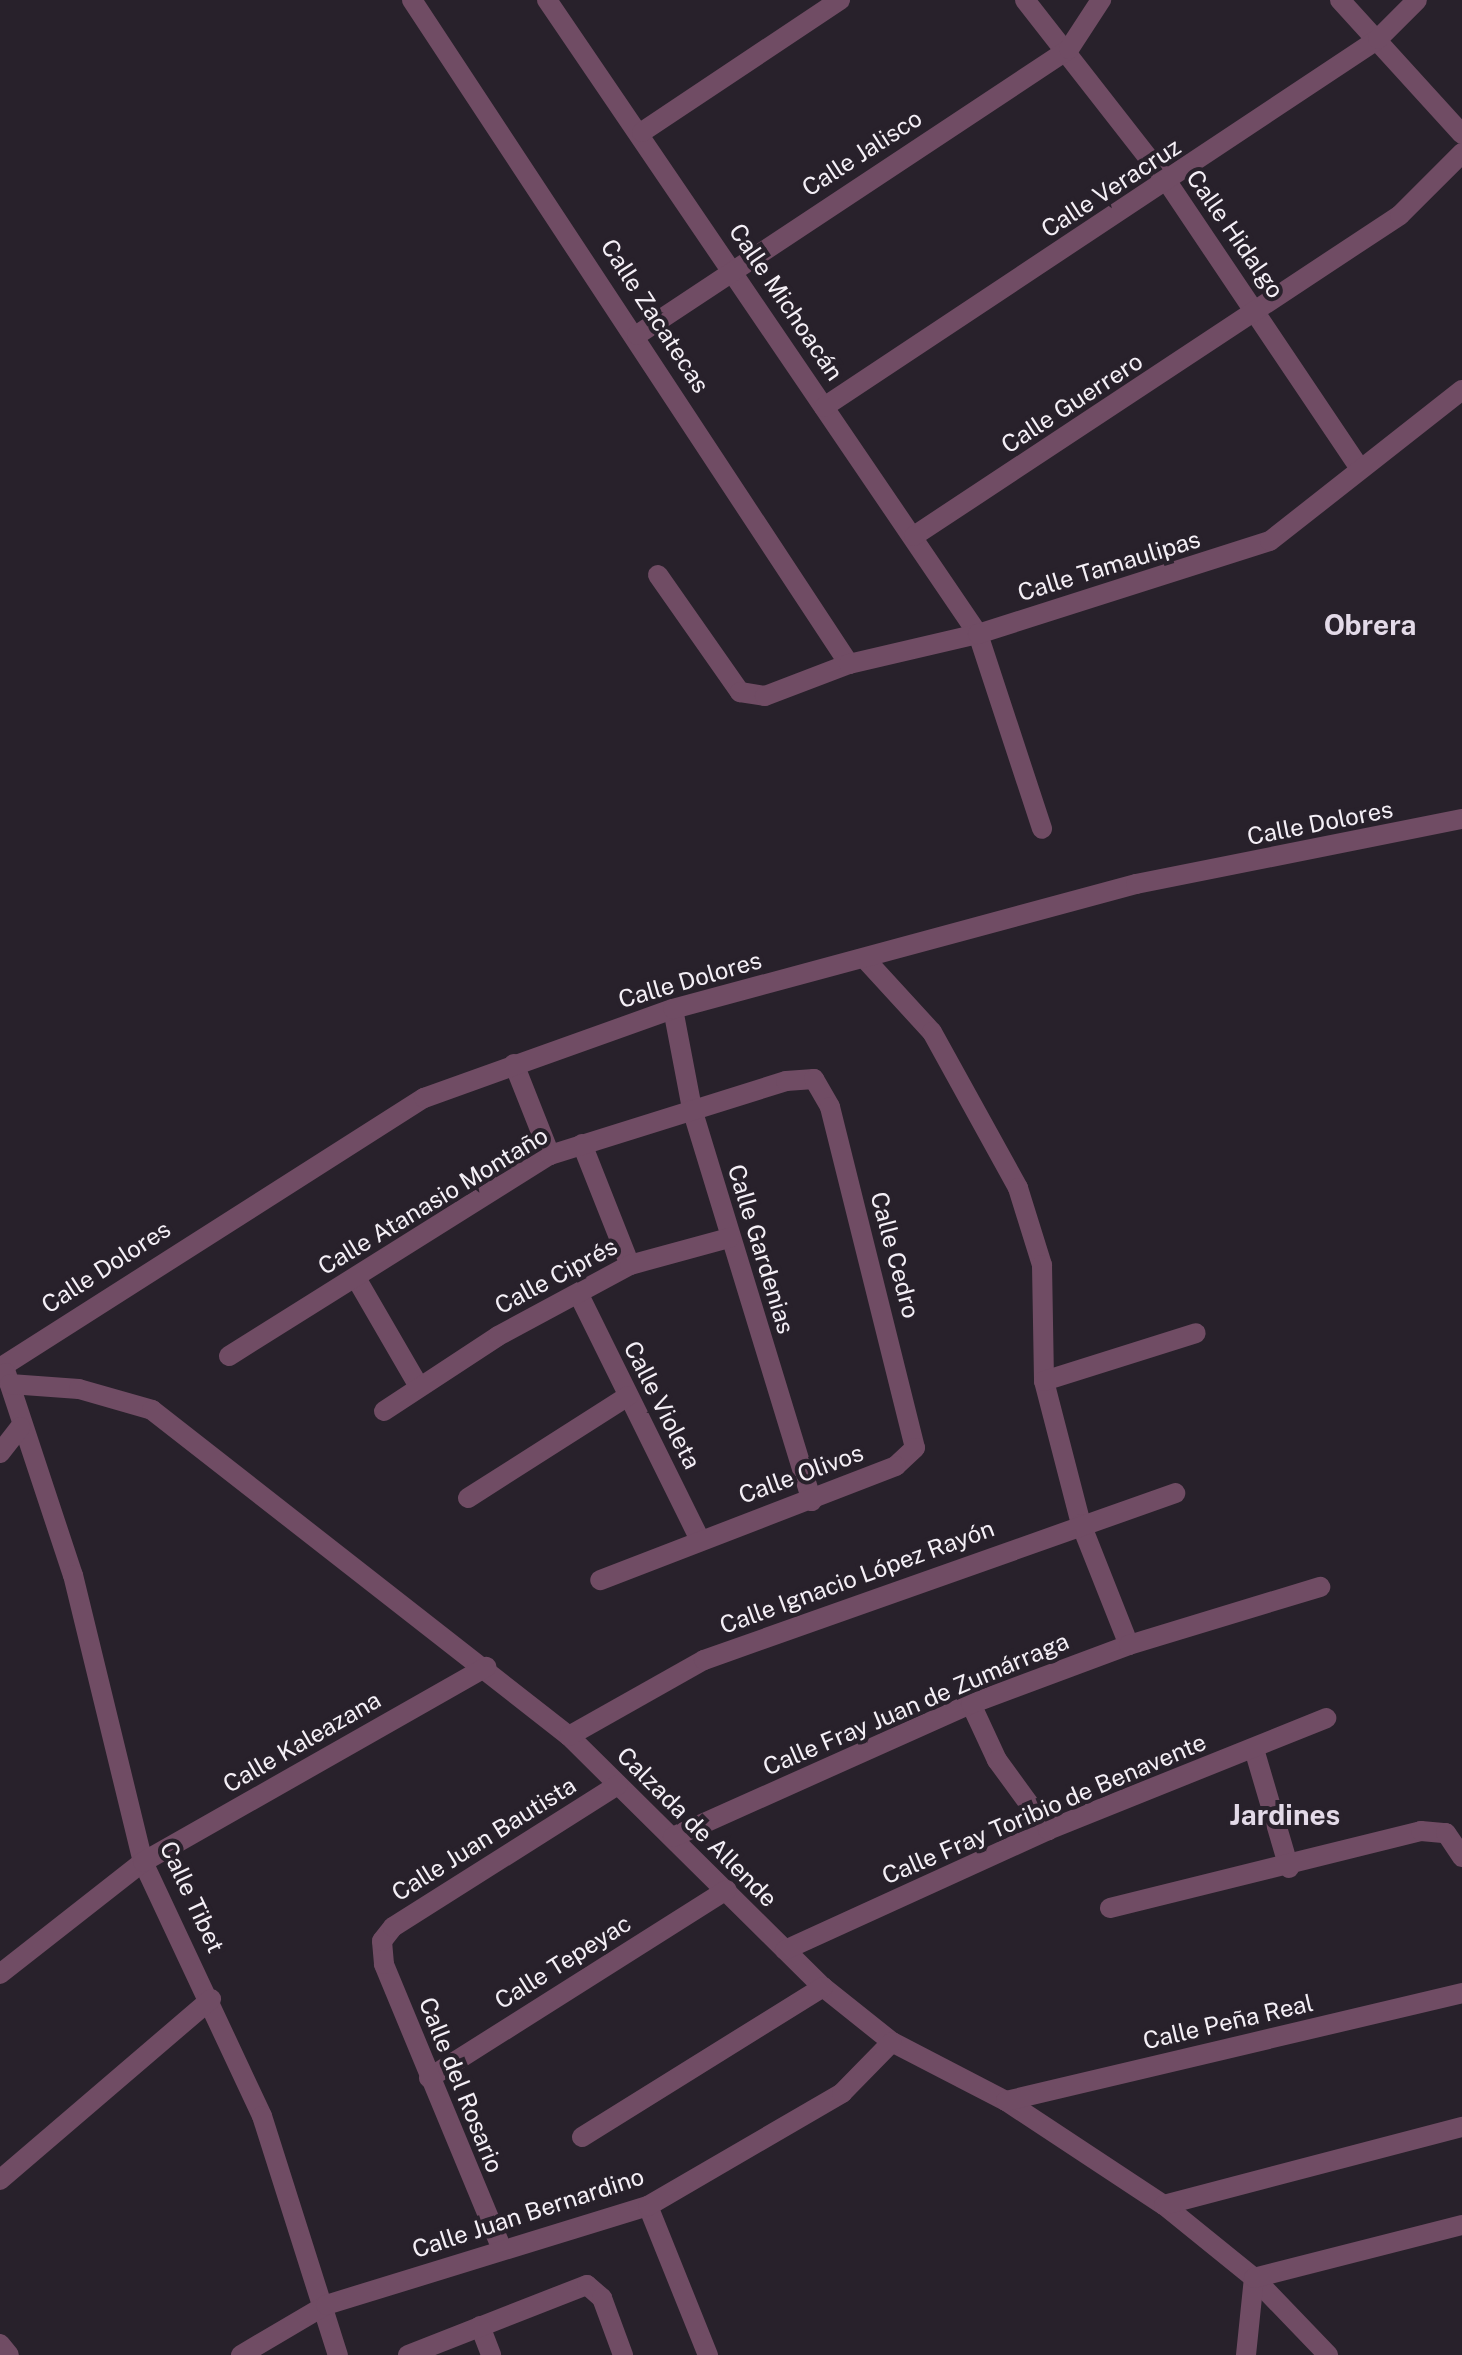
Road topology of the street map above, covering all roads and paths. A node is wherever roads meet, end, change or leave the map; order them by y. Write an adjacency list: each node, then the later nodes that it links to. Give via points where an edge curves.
1 (412, 0): 16 (street, Calle Zacatecas)
2 (840, 0): 10 (street)
3 (1025, 0): 9 (street, Calle Hidalgo)
4 (1101, 0): 9 (street, Calle Jalisco)
5 (1340, 0): 8 (street)
6 (1417, 0): 8 (street, Calle Veracruz)
7 (552, 2): 10 (street, Calle Michoacán)
8 (1378, 39): 11 (street); 13 (street, Calle Veracruz)
9 (1069, 49): 13 (street, Calle Hidalgo); 14 (street, Calle Jalisco)
10 (642, 132): 14 (street, Calle Michoacán)
11 (1462, 134)
12 (1462, 153): 15 (street, Calle Guerrero, via 1400,215)
13 (1168, 183): 15 (street, Calle Hidalgo); 18 (street, Calle Veracruz)
14 (732, 268): 16 (street, Calle Jalisco); 18 (street, Calle Michoacán)
15 (1258, 313): 19 (street, Calle Hidalgo); 20 (street, Calle Guerrero)
16 (637, 335): 23 (street, Calle Zacatecas)
17 (1462, 390): 19 (street, Calle Tamaulipas)
18 (824, 407): 20 (street, Calle Michoacán)
19 (1360, 469): 22 (street, Calle Tamaulipas, via 1294,526 1243,553)
20 (914, 536): 22 (street, Calle Michoacán)
21 (658, 575): 23 (street, Calle Tamaulipas, via 747,697)
22 (978, 634): 23 (street, Calle Tamaulipas); 25 (street, Calle Michoacán)
23 (849, 664)
24 (1462, 819): 26 (street, Calle Dolores, via 1136,884)
25 (1042, 829)
26 (865, 959): 27 (street, Calle Dolores); 40 (street, via 932,1032 1018,1188 1042,1265)
27 (673, 1009): 28 (street, Calle Dolores); 30 (street, Calle Gardenias)
28 (514, 1064): 32 (street); 39 (street, Calle Dolores, via 383,1118)
29 (814, 1079): 30 (street, Calle Atanasio Montaño); 45 (street, Calle Cedro, via 830,1107)
30 (692, 1109): 31 (street, Calle Atanasio Montaño); 33 (street, Calle Gardenias)
31 (582, 1144): 32 (street, Calle Atanasio Montaño); 34 (street)
32 (550, 1155): 35 (street, Calle Atanasio Montaño)
33 (729, 1238): 34 (street, Calle Ciprés); 49 (street, Calle Gardenias)
34 (630, 1265): 36 (street, Calle Ciprés)
35 (356, 1278): 38 (street, Calle Atanasio Montaño); 41 (street)
36 (579, 1295): 41 (street, Calle Ciprés); 42 (street, Calle Violeta)
37 (1196, 1333): 40 (street)
38 (229, 1356)
39 (4, 1370): 44 (street, Calle Tibet); 55 (street, Calzada de Allende, via 152,1410)
40 (1044, 1381): 50 (street)
41 (418, 1385): 43 (street, Calle Ciprés)
42 (628, 1396): 48 (street); 51 (street, Calle Violeta)
43 (384, 1411)
44 (20, 1427): 46 (street); 64 (street, Calle Tibet, via 73,1575)
45 (915, 1448): 49 (street, Calle Olivos, via 896,1466)
46 (0, 1453)
47 (1175, 1493): 50 (street, Calle Ignacio López Rayón)
48 (468, 1498)
49 (812, 1501): 51 (street, Calle Olivos)
50 (1081, 1524): 54 (street); 58 (street, Calle Ignacio López Rayón, via 704,1660)
51 (699, 1538): 52 (street, Calle Olivos)
52 (600, 1580)
53 (1320, 1587): 54 (street, Calle Fray Juan de Zumárraga)
54 (1129, 1645): 56 (street, Calle Fray Juan de Zumárraga)
55 (486, 1667): 58 (street, Calzada de Allende); 64 (street, Calle Kaleazana)
56 (971, 1704): 61 (street, via 997,1760); 62 (street, Calle Fray Juan de Zumárraga)
57 (1326, 1718): 59 (street, Calle Fray Toribio de Benavente)
58 (569, 1736): 60 (street, Calzada de Allende)
59 (1254, 1749): 61 (street, Calle Fray Toribio de Benavente); 65 (street)
60 (618, 1785): 62 (street, Calzada de Allende); 68 (street, Calle Juan Bautista, via 393,1927)
61 (1048, 1830): 69 (street, Calle Fray Toribio de Benavente)
62 (673, 1837): 66 (street, Calzada de Allende)
63 (1462, 1857): 65 (street, via 1446,1833 1421,1831)
64 (143, 1862): 70 (street); 73 (street, Calle Tibet)
65 (1289, 1868): 67 (street)
66 (726, 1890): 69 (street, Calzada de Allende); 75 (street, Calle Tepeyac)
67 (1110, 1908)
68 (382, 1941): 75 (street, Calle del Rosario, via 384,1964)
69 (785, 1950): 71 (street, Calzada de Allende)
70 (0, 1974)
71 (823, 1987): 74 (street, Calzada de Allende); 78 (street)
72 (1462, 1993): 76 (street, Calle Peña Real)
73 (211, 1999): 79 (street); 85 (street, Calle Tibet, via 262,2116)
74 (892, 2042): 76 (street, Calzada de Allende); 81 (street, Calle Juan Bernardino, via 842,2093)
75 (429, 2078): 83 (street, Calle del Rosario)
76 (1006, 2101): 80 (street, Calzada de Allende)
77 (1462, 2127): 80 (street)
78 (582, 2137)
79 (0, 2180)
80 (1164, 2205): 84 (street, Calzada de Allende)
81 (648, 2206): 83 (street, Calle Juan Bernardino); 94 (street)
82 (1462, 2225): 84 (street)
83 (501, 2247): 85 (street, Calle Juan Bernardino)
84 (1254, 2278): 95 (street); 96 (street, Calzada de Allende)
85 (326, 2305): 89 (street, Calle Juan Bernardino); 90 (street, Calle Tibet)
86 (480, 2326): 91 (street); 92 (street); 93 (street, via 587,2285 602,2298)
87 (0, 2344): 88 (street)
88 (9, 2355)
89 (241, 2355)
90 (338, 2355)
91 (408, 2355)
92 (491, 2355)
93 (623, 2355)
94 (708, 2355)
95 (1246, 2355)
96 (1328, 2355)

